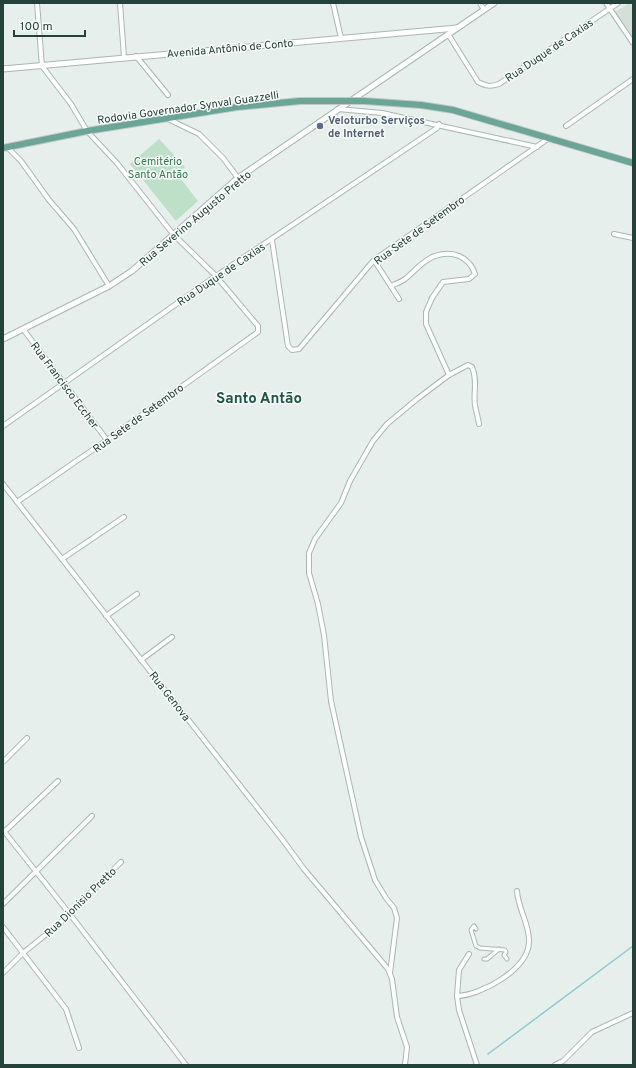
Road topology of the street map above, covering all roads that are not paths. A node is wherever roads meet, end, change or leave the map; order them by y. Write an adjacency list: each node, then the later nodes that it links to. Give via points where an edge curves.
1 (37, 3): 16 (street)
2 (120, 3): 15 (street)
3 (333, 3): 12 (street)
4 (480, 3): 9 (street)
5 (494, 3): 9 (street, Rua Severino Augusto Pretto)
6 (606, 3): 8 (street)
7 (618, 3): 8 (street, Rua Duque de Caxias)
8 (610, 9): 11 (street, Rua Duque de Caxias, via 499,84 486,86 478,82); 13 (street)
9 (484, 10): 10 (street, Rua Severino Augusto Pretto)
10 (458, 28): 11 (street, Rua Severino Augusto Pretto); 12 (street, Avenida Antônio de Conto)
11 (448, 34): 20 (street, Rua Severino Augusto Pretto)
12 (341, 38): 14 (street, Avenida Antônio de Conto)
13 (633, 43)
14 (136, 56): 15 (street, Avenida Antônio de Conto); 19 (street)
15 (124, 57): 16 (street, Avenida Antônio de Conto)
16 (42, 66): 17 (street, Avenida Antônio de Conto); 24 (street, via 71,104)
17 (3, 69)
18 (633, 80): 23 (street)
19 (168, 95)
20 (338, 109): 22 (street, via 382,113); 29 (street, Rua Severino Augusto Pretto)
21 (168, 119): 24 (main road, Rodovia Governador Synval Guazzelli); 25 (main road, Rodovia Governador Synval Guazzelli, bridge, via 244,106 300,101 364,101 453,110); 29 (street, via 199,134 223,158)
22 (439, 124): 26 (street); 33 (street, Rua Duque de Caxias, via 437,128)
23 (566, 126)
24 (87, 131): 27 (main road, Rodovia Governador Synval Guazzelli); 30 (street, via 117,163)
25 (549, 138): 26 (street, Rua Sete de Setembro); 28 (main road, Rodovia Governador Synval Guazzelli)
26 (537, 147): 34 (street, Rua Sete de Setembro)
27 (5, 148): 36 (street, via 21,161 74,229)
28 (633, 163)
29 (238, 178): 30 (street, Rua Severino Augusto Pretto)
30 (173, 234): 35 (street); 36 (street, Rua Severino Augusto Pretto, via 132,271)
31 (614, 234): 32 (street)
32 (633, 238)
33 (272, 240): 34 (street, Rua Sete de Setembro, via 288,346 292,350 299,349); 35 (street, Rua Duque de Caxias)
34 (374, 260): 37 (street)
35 (216, 276): 42 (street, Rua Duque de Caxias); 45 (street, Rua Sete de Setembro, via 258,326 258,332)
36 (109, 286): 39 (street, Rua Severino Augusto Pretto)
37 (391, 286): 38 (street); 41 (street, via 433,256 462,256 472,263 475,274 469,279 444,282 432,298 426,312 426,324)
38 (399, 299)
39 (23, 329): 40 (street, Rua Severino Augusto Pretto); 42 (street, Rua Francisco Eccher)
40 (3, 340)
41 (449, 376): 43 (street, via 463,366 472,367 475,374 475,405); 73 (street, via 387,424 373,441 350,481 341,503 315,539 309,553 309,573 324,635 331,701 361,837 375,880 394,908 397,918)
42 (64, 384): 44 (street, Rua Duque de Caxias); 45 (street, Rua Francisco Eccher)
43 (479, 424)
44 (3, 426)
45 (107, 440): 47 (street, Rua Sete de Setembro)
46 (3, 484): 47 (street, Rua Genova)
47 (17, 502): 49 (street, Rua Genova)
48 (124, 517): 49 (street)
49 (62, 559): 51 (street, Rua Genova)
50 (137, 594): 51 (street)
51 (106, 616): 53 (street, Rua Genova)
52 (172, 637): 53 (street)
53 (141, 660): 73 (street, Rua Genova)
54 (27, 738): 55 (street)
55 (3, 762)
56 (58, 781): 58 (street)
57 (92, 816): 60 (street)
58 (3, 832): 60 (street)
59 (121, 862): 63 (street, Rua Dionisio Pretto)
60 (36, 873): 62 (street); 63 (street)
61 (517, 891): 74 (street, via 529,936 526,953 499,981 466,995)
62 (3, 904)
63 (69, 913): 68 (street, Rua Dionisio Pretto); 77 (street)
64 (3, 927): 68 (street)
65 (476, 929): 67 (street, via 474,926 471,930 476,948)
66 (497, 944): 67 (street)
67 (496, 949): 70 (street); 71 (street, via 505,950 504,955)
68 (23, 953): 72 (street, Rua Dionisio Pretto); 76 (street, via 66,1009)
69 (468, 954): 74 (street, via 459,970)
70 (484, 959)
71 (507, 959)
72 (3, 973)
73 (390, 973): 78 (street, via 397,1017 407,1048)
74 (457, 996): 79 (street)
75 (633, 1013): 80 (street, via 592,1032 563,1061)
76 (79, 1048)
77 (186, 1065)
78 (405, 1065)
79 (477, 1065)
80 (555, 1065)

